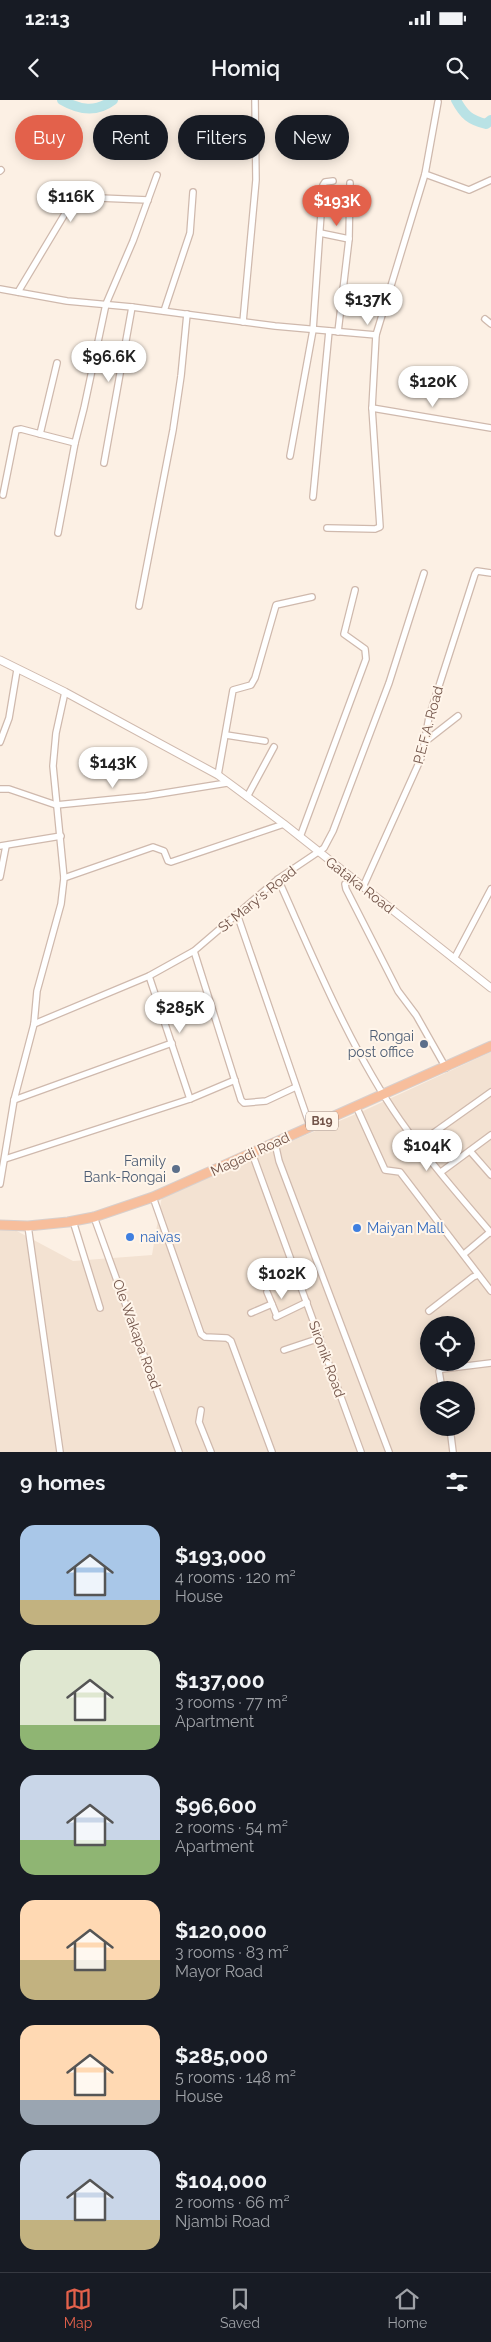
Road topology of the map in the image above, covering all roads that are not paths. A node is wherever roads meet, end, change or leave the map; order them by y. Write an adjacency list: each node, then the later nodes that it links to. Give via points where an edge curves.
1 (255, 100): 19 (street, via 256,180)
2 (438, 102): 3 (street)
3 (425, 174): 5 (street, via 470,190); 24 (street)
4 (157, 175): 9 (street)
5 (491, 180)
6 (333, 182): 10 (street, via 324,183)
7 (350, 183): 11 (street)
8 (193, 192): 16 (street, via 190,233)
9 (148, 200): 13 (street, via 75,196); 14 (street)
10 (320, 233): 11 (street); 21 (street)
11 (350, 239): 23 (street)
12 (0, 289): 13 (street)
13 (18, 292): 14 (street)
14 (106, 304): 15 (street); 29 (street)
15 (132, 307): 16 (street); 31 (street)
16 (164, 311): 17 (street)
17 (187, 314): 19 (street); 40 (street, via 174,421)
18 (485, 319): 20 (street)
19 (243, 322): 21 (street)
20 (491, 324)
21 (313, 330): 22 (street); 30 (street)
22 (329, 331): 23 (street); 33 (street)
23 (338, 332): 24 (street)
24 (376, 335): 26 (street)
25 (57, 363): 28 (street)
26 (372, 408): 27 (street); 34 (street, via 380,527)
27 (491, 428)
28 (40, 434): 29 (street); 32 (street, via 16,430)
29 (75, 443): 35 (street)
30 (290, 456)
31 (104, 463)
32 (3, 495)
33 (313, 497)
34 (327, 528)
35 (58, 533)
36 (424, 573): 61 (street, St Mary's Road, via 390,683 337,822 324,848)
37 (491, 574): 50 (street, P.E.F.A. Road, via 475,574 429,717)
38 (355, 590): 59 (street, via 344,634 365,649 366,659)
39 (312, 597): 47 (street, via 276,605 255,678 251,685 233,690)
40 (140, 606)
41 (0, 660): 42 (street, Gataka Road)
42 (17, 670): 43 (street, Gataka Road); 46 (street)
43 (65, 692): 52 (street, Gataka Road); 56 (street, via 53,766)
44 (0, 716): 46 (street)
45 (458, 716): 50 (street)
46 (8, 718): 49 (street)
47 (226, 735): 48 (street); 52 (street)
48 (265, 741)
49 (0, 742)
50 (426, 742): 66 (street, P.E.F.A. Road)
51 (274, 747): 55 (street)
52 (218, 775): 53 (street, Gataka Road)
53 (227, 783): 55 (street, Gataka Road); 56 (street, via 146,796)
54 (0, 789): 56 (street)
55 (247, 797): 57 (street, Gataka Road)
56 (56, 805): 58 (street)
57 (284, 824): 59 (street, Gataka Road); 63 (street, via 171,862 164,851 153,847)
58 (61, 836): 60 (street); 63 (street)
59 (300, 837): 61 (street, Gataka Road)
60 (3, 846): 62 (street)
61 (317, 852): 64 (street, Gataka Road); 65 (street, St Mary's Road)
62 (0, 877)
63 (64, 878): 73 (street, via 62,904 37,991)
64 (354, 878): 66 (street, Gataka Road); 76 (street, via 345,884 346,888 398,992 416,1015)
65 (278, 879): 68 (street, St Mary's Road); 80 (street, via 328,990)
66 (363, 888): 70 (street, Gataka Road)
67 (491, 889): 70 (street)
68 (237, 914): 69 (street, St Mary's Road); 78 (street)
69 (194, 951): 71 (street, St Mary's Road); 77 (street)
70 (454, 959): 72 (street, Gataka Road)
71 (150, 976): 73 (street, St Mary's Road); 74 (street)
72 (490, 984)
73 (34, 1024): 82 (street)
74 (172, 1043): 81 (street); 82 (street)
75 (491, 1046): 76 (highway, Magadi Road / B19)
76 (446, 1068): 80 (highway, Magadi Road / B19)
77 (235, 1080): 78 (street, via 244,1103 266,1100); 81 (street)
78 (296, 1087): 84 (street)
79 (491, 1092): 87 (street)
80 (384, 1094): 83 (highway, Magadi Road / B19); 87 (street)
81 (190, 1099): 90 (street)
82 (14, 1100): 90 (street)
83 (356, 1106): 84 (highway, Magadi Road / B19); 100 (street, via 385,1170 400,1172)
84 (310, 1126): 86 (highway, Magadi Road / B19)
85 (491, 1135): 88 (street)
86 (275, 1143): 89 (highway, Magadi Road / B19); 120 (street)
87 (418, 1144): 91 (street)
88 (470, 1151): 91 (street); 92 (street)
89 (252, 1154): 94 (highway, Magadi Road / B19); 104 (street, Sironik Road)
90 (5, 1159): 93 (street)
91 (441, 1172): 99 (street)
92 (491, 1175)
93 (0, 1184)
94 (153, 1197): 95 (highway, Magadi Road / B19); 118 (street, via 201,1334 231,1341)
95 (94, 1217): 96 (highway, Magadi Road / B19); 116 (street, Ole Wakapa Road)
96 (73, 1221): 98 (highway, Magadi Road / B19); 106 (street)
97 (0, 1225): 98 (highway, Magadi Road / B19)
98 (28, 1226): 115 (street)
99 (491, 1233): 100 (street)
100 (464, 1254): 101 (street)
101 (478, 1275): 103 (street); 107 (street)
102 (268, 1292): 105 (street)
103 (491, 1292)
104 (307, 1302): 105 (street, via 277,1317); 109 (street, Sironik Road)
105 (272, 1304): 108 (street)
106 (100, 1308)
107 (429, 1311)
108 (251, 1313)
109 (320, 1338): 110 (street); 119 (street, Sironik Road)
110 (284, 1350)
111 (491, 1363): 112 (street, via 442,1369 439,1371)
112 (441, 1381)
113 (201, 1410): 117 (street, via 199,1422)
114 (451, 1436): 121 (street)
115 (60, 1452)
116 (179, 1452)
117 (211, 1452)
118 (272, 1452)
119 (360, 1452)
120 (389, 1452)
121 (453, 1452)

